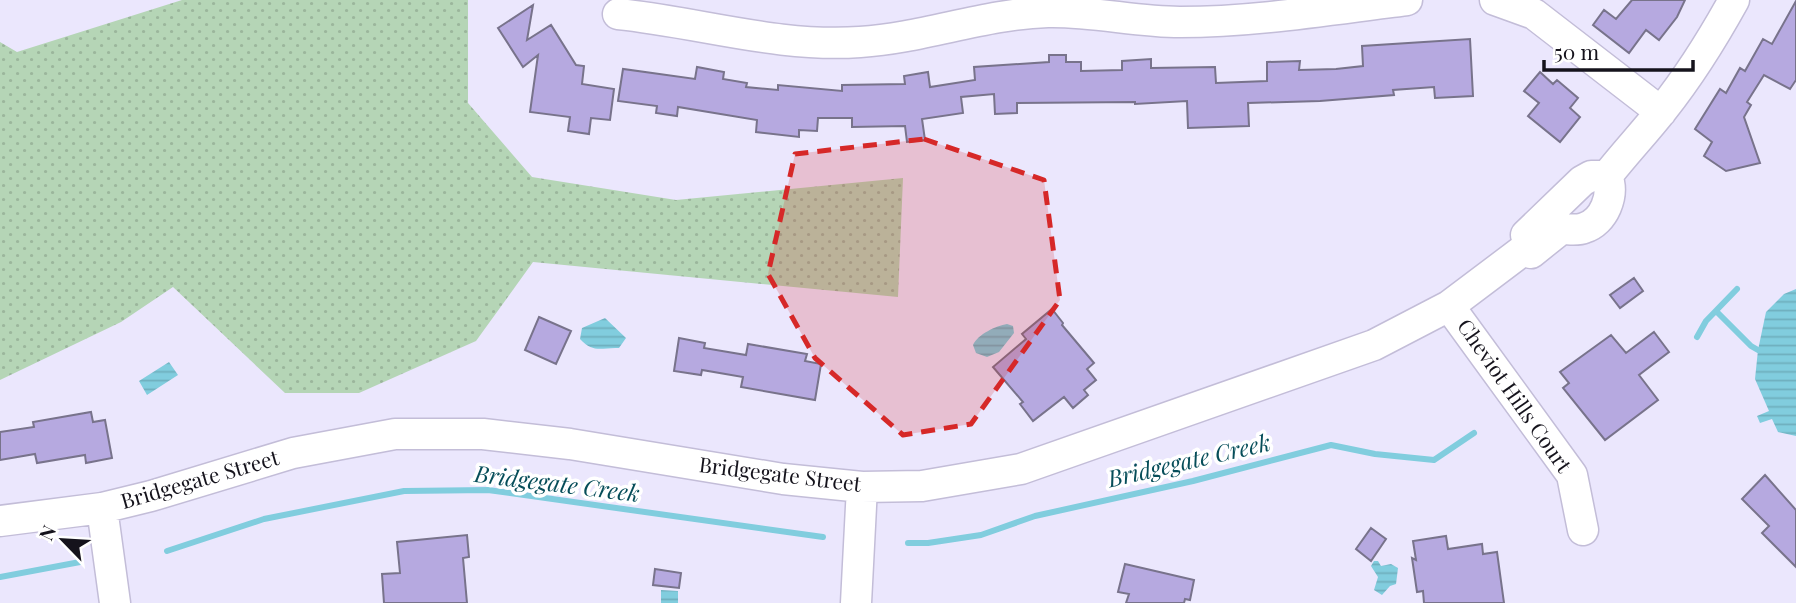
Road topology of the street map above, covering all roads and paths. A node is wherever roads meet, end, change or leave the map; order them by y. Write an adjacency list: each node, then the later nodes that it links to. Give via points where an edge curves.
1 (1408, 0): 4 (street, via 1212,21 1060,12 1017,14 860,42 782,39)
2 (1495, 0): 5 (street, via 1534,14)
3 (1734, 0): 5 (street, via 1695,67)
4 (618, 14)
5 (1661, 112): 6 (street)
6 (1607, 176): 7 (street, Bridgegate Street, via 1582,181); 7 (street, via 1609,196 1597,221 1578,230)
7 (1558, 219): 8 (street, Bridgegate Street, via 1521,240 1521,251)
8 (1449, 306): 9 (street, Bridgegate Street, via 1374,345 1021,469 922,486); 12 (street, Cheviot Hills Court, via 1572,475)
9 (862, 487): 10 (street, Bridgegate Street, via 783,479 570,444 483,435 395,434 293,453); 14 (street)
10 (102, 508): 11 (street, Bridgegate Street); 13 (street)
11 (0, 521)
12 (1583, 530)
13 (115, 603)
14 (856, 603)

